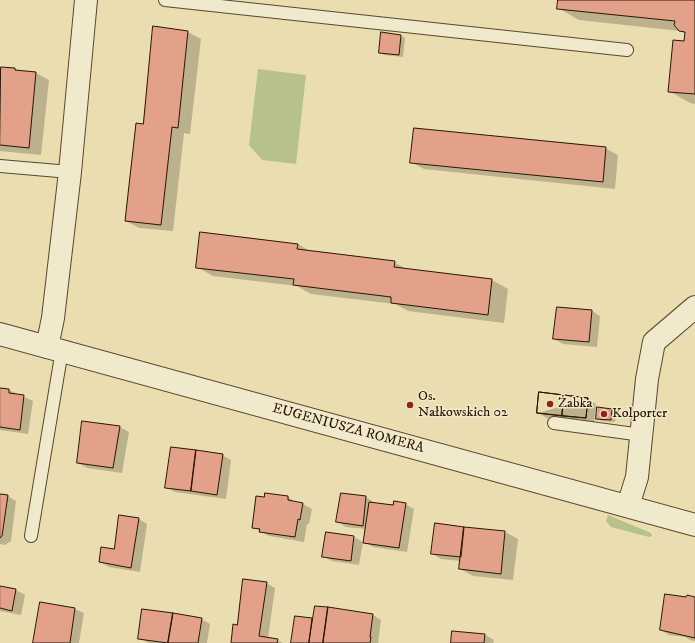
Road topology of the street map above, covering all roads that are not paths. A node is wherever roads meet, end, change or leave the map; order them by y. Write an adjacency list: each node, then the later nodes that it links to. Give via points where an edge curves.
1 (86, 0): 5 (street)
2 (165, 0): 3 (lane)
3 (627, 50)
4 (0, 166): 5 (lane)
5 (70, 172): 8 (street, via 53,318)
6 (695, 307): 10 (street, via 654,342 647,379)
7 (0, 334): 8 (street, EUGENIUSZA ROMERA)
8 (54, 349): 11 (street, EUGENIUSZA ROMERA); 13 (lane)
9 (554, 423): 10 (lane)
10 (642, 435): 11 (street, via 637,477)
11 (628, 506): 12 (street, EUGENIUSZA ROMERA)
12 (695, 525)
13 (31, 536)

